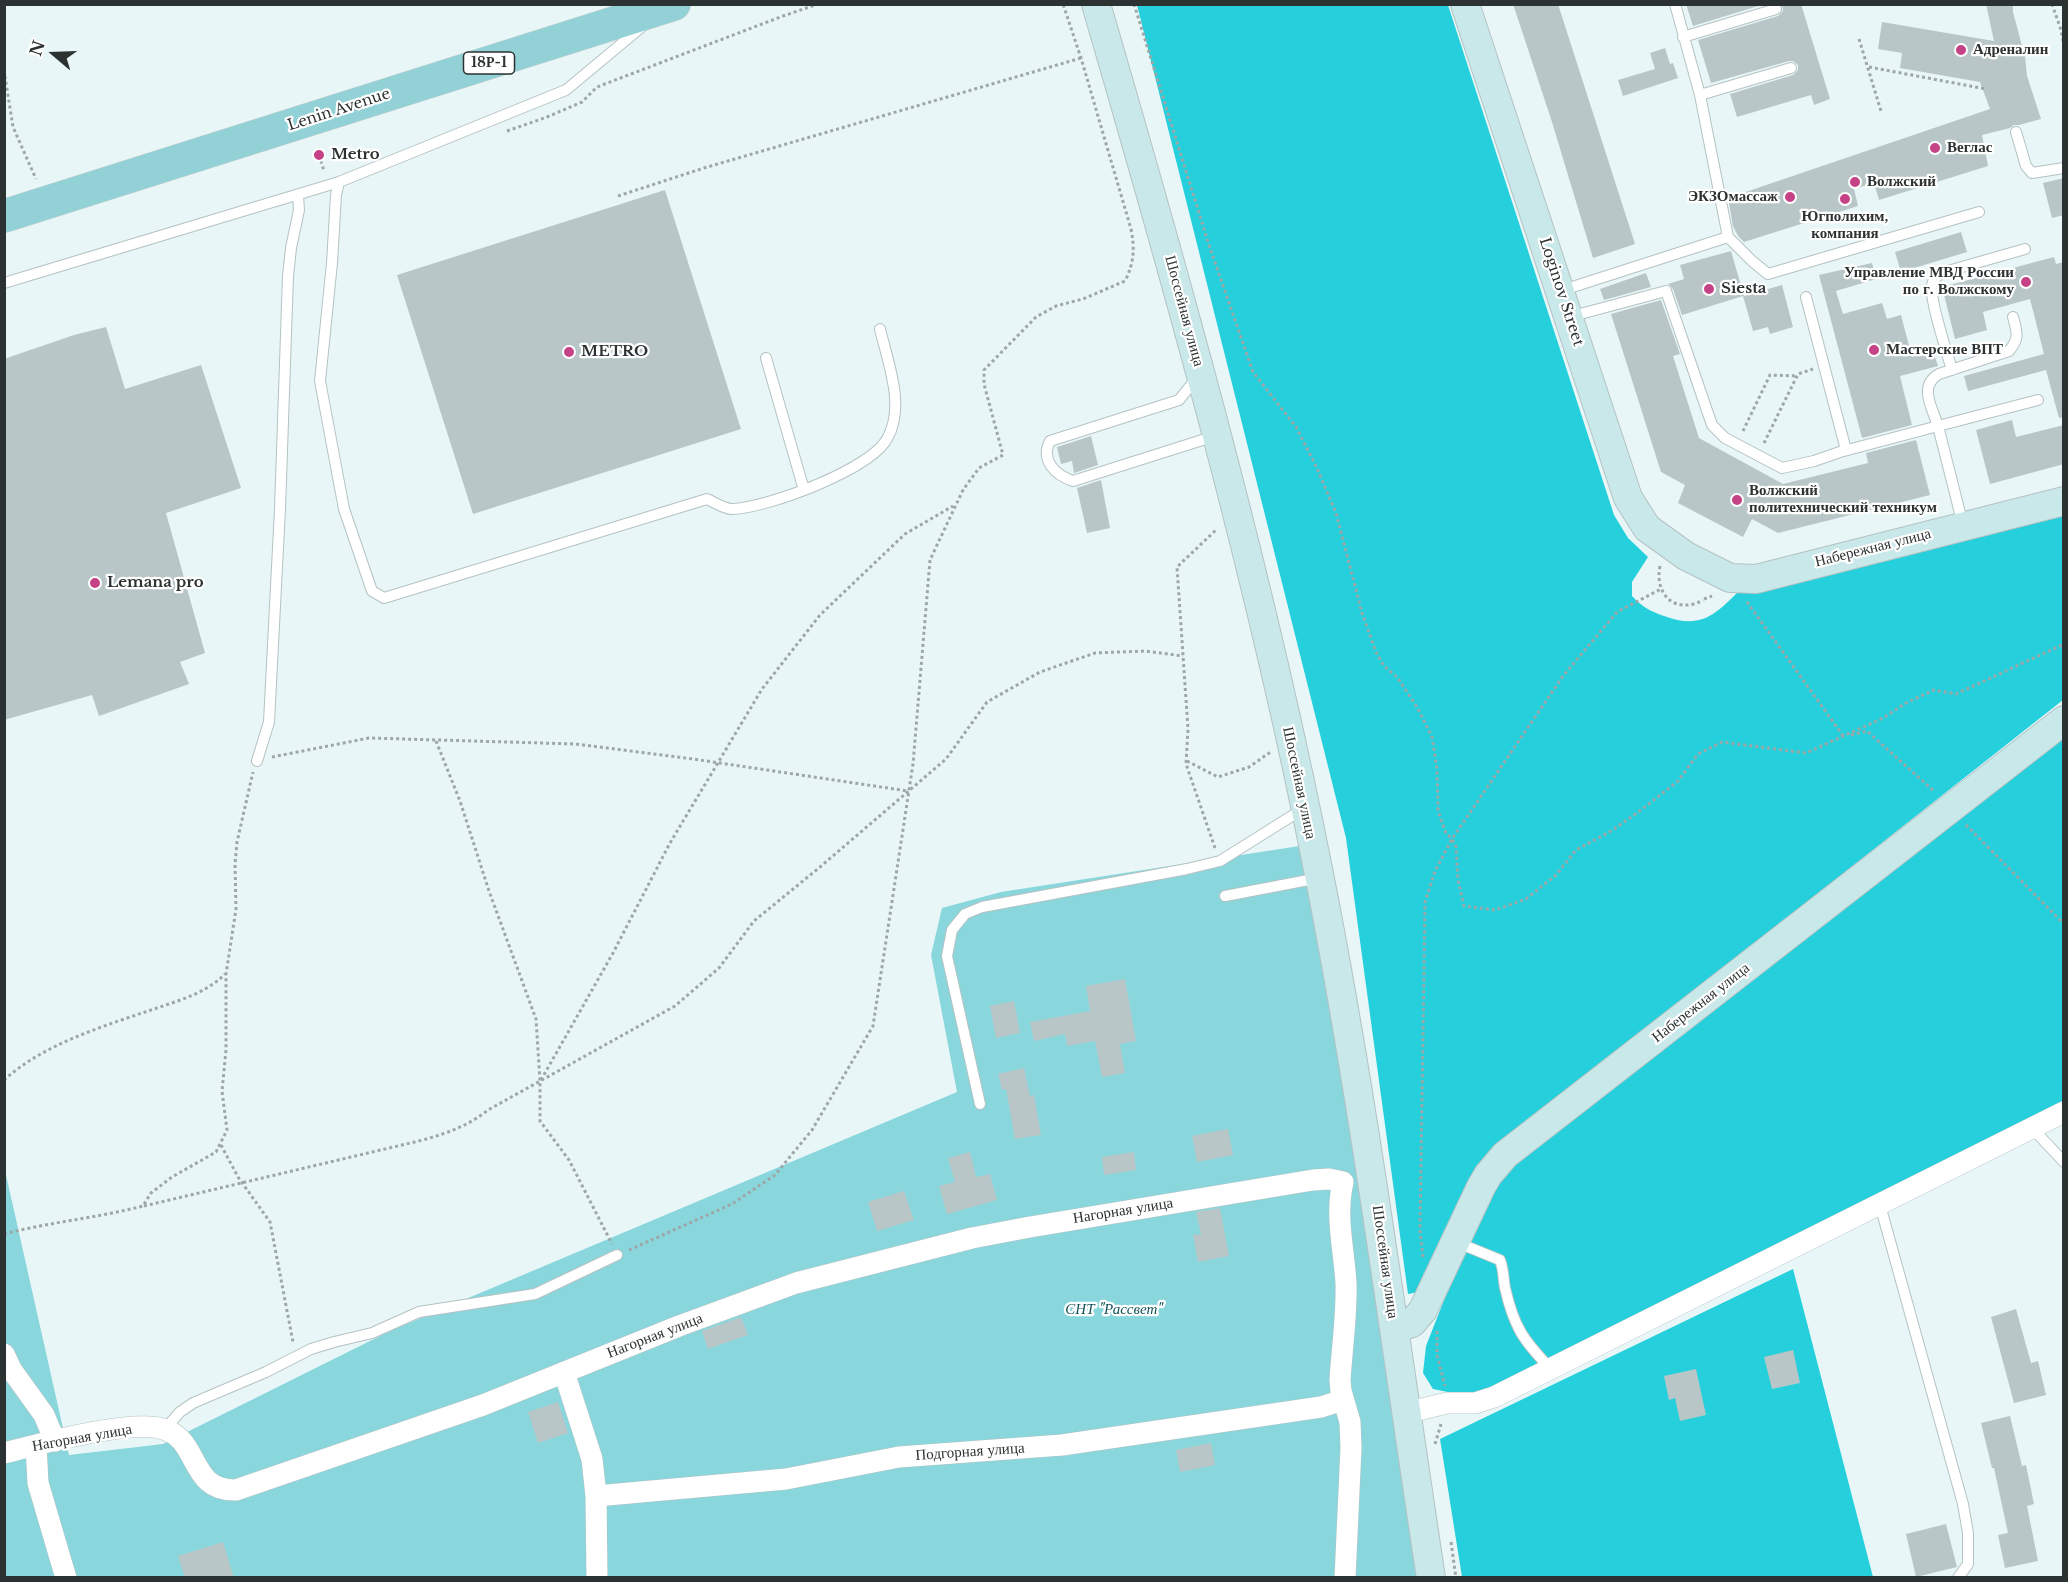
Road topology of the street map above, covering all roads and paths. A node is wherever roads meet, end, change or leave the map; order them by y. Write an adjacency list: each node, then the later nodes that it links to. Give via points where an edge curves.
1 (1064, 4): 12 (path)
2 (1096, 4): 35 (street, Шоссейная улица)
3 (1134, 4): 66 (path, via 1253,372 1296,427 1316,466 1336,513 1376,652 1418,707 1432,736 1438,811)
4 (1675, 4): 9 (lane)
5 (2052, 4): 11 (path)
6 (670, 6): 21 (lane, via 566,90); 24 (main road, Lenin Avenue / 18Р-1)
7 (1469, 6): 31 (street, Loginov Street)
8 (1776, 9): 9 (lane)
9 (1683, 37): 17 (lane)
10 (1859, 39): 14 (path)
11 (2064, 46)
12 (1081, 58): 23 (path); 47 (path, via 1131,229 1135,247 1132,268 1125,281 1036,317 984,370 984,384 1003,455 979,468)
13 (1791, 68): 17 (lane)
14 (1869, 68): 16 (path); 18 (path)
15 (4, 70): 24 (path, via 13,127)
16 (1986, 90)
17 (1700, 95): 27 (lane)
18 (1881, 111)
19 (2016, 132): 20 (lane, via 2026,166 2032,173)
20 (2064, 168)
21 (339, 182): 22 (lane); 45 (lane, via 320,381 344,509 372,591 384,598 706,499 730,509)
22 (298, 196): 29 (lane); 61 (lane, via 288,276 269,722)
23 (618, 196)
24 (47, 203): 26 (main road, Lenin Avenue / 18Р-1)
25 (1979, 212): 27 (lane, via 1768,274)
26 (4, 216)
27 (1728, 237): 31 (lane)
28 (2025, 249): 37 (lane, via 1934,278 1934,300)
29 (4, 283)
30 (1806, 297): 36 (lane)
31 (1565, 304): 42 (lane, via 1666,291 1712,425); 50 (street, Loginov Street, via 1628,498)
32 (2013, 317): 37 (lane, via 2016,343 2008,351)
33 (880, 329): 45 (lane, via 896,400 888,439 863,462)
34 (766, 358): 45 (lane)
35 (1200, 366): 41 (street, Шоссейная улица); 41 (lane, via 1179,400 1050,441 1046,448 1050,466 1073,481)
36 (1824, 366): 38 (path); 43 (lane)
37 (1952, 370): 40 (lane, via 1927,384)
38 (1797, 376): 42 (path, via 1770,375); 44 (path)
39 (2038, 400): 40 (lane)
40 (1938, 426): 43 (lane); 49 (lane)
41 (1215, 436): 48 (street, Шоссейная улица)
42 (1737, 444): 44 (lane)
43 (1846, 450): 44 (lane, via 1782,468)
44 (1758, 455)
45 (804, 490)
46 (2064, 501): 49 (street, Набережная улица)
47 (955, 504): 62 (path, via 905,534 820,615 762,689); 63 (path, via 930,560)
48 (1236, 512): 55 (path, via 1177,567); 58 (street, Шоссейная улица)
49 (1963, 525): 50 (street, Набережная улица, via 1756,579 1730,578)
50 (1673, 560): 51 (path, via 1658,576)
51 (1661, 589): 52 (path, via 1669,600 1687,605 1705,599); 66 (path, via 1617,612 1570,668)
52 (1712, 589)
53 (1744, 598): 57 (path)
54 (2064, 644): 57 (path, via 1956,694 1934,690)
55 (1184, 656): 60 (path); 63 (path, via 1145,651 1095,652 1040,672 987,702 946,759)
56 (2064, 720): 65 (street, Набережная улица)
57 (1843, 737): 65 (path, via 1867,731); 66 (path, via 1806,753 1722,742 1698,754 1678,781 1641,810 1576,850 1557,875 1526,899 1495,910 1464,906)
58 (1290, 738): 60 (path, via 1249,767 1218,777); 64 (street, Шоссейная улица)
59 (436, 741): 61 (path, via 369,738); 62 (path, via 576,744); 73 (path, via 536,1019)
60 (1186, 760): 67 (path)
61 (257, 761): 71 (path, via 237,842 236,909)
62 (719, 763): 63 (path); 73 (path, via 670,843)
63 (908, 791): 73 (path, via 754,921 719,968 675,1006); 86 (path, via 873,1026 812,1130 775,1175 732,1204)
64 (1305, 808): 67 (lane); 68 (street, Шоссейная улица)
65 (1950, 808): 70 (path); 85 (street, Набережная улица, via 1505,1155 1481,1187)
66 (1452, 839): 87 (path, via 1435,871 1425,902 1420,1230)
67 (1220, 861): 74 (lane, via 982,907 965,914 952,930 947,956)
68 (1319, 878): 69 (lane); 79 (street, Шоссейная улица)
69 (1225, 896)
70 (2064, 924)
71 (226, 974): 72 (path, via 198,994 32,1058); 77 (path, via 222,1091 227,1130)
72 (4, 1080)
73 (540, 1081): 81 (path, via 450,1132); 86 (path, via 540,1121 569,1161)
74 (980, 1104)
75 (2064, 1112): 76 (street)
76 (2032, 1128): 78 (lane); 82 (street)
77 (221, 1144): 81 (path); 83 (path, via 216,1152 158,1188)
78 (2064, 1162)
79 (1372, 1175): 80 (street, Нагорная улица); 88 (street, Шоссейная улица)
80 (1343, 1182): 92 (street, Нагорная улица, via 1313,1180 972,1238 796,1283); 93 (street, via 1339,1216 1346,1287 1340,1380)
81 (244, 1183): 83 (path); 90 (path, via 270,1222)
82 (1881, 1205): 91 (street); 107 (lane, via 1963,1504 1968,1564)
83 (143, 1206): 84 (path)
84 (4, 1234)
85 (1455, 1242): 87 (street, Набережная улица); 91 (lane, via 1500,1260 1517,1329)
86 (617, 1255): 90 (lane, via 536,1294 419,1312 372,1333)
87 (1432, 1293): 88 (street, Набережная улица, via 1418,1318); 94 (path, via 1437,1355)
88 (1394, 1329): 95 (street, Шоссейная улица)
89 (4, 1354): 97 (street, via 47,1422)
90 (296, 1357): 96 (lane, via 193,1403)
91 (1550, 1368): 94 (street, via 1494,1397 1475,1403)
92 (564, 1372): 96 (street, Нагорная улица, via 483,1405 237,1490 210,1484 184,1443); 100 (street, via 592,1459)
93 (1343, 1400): 100 (street, Подгорная улица, via 1321,1407 1062,1445 899,1457 786,1479); 104 (street, via 1350,1422 1351,1448)
94 (1447, 1402): 95 (street); 98 (path)
95 (1405, 1413): 105 (street, Шоссейная улица)
96 (165, 1429): 97 (street, Нагорная улица, via 123,1428)
97 (45, 1443): 99 (street, Нагорная улица); 102 (street, via 38,1483)
98 (1435, 1445)
99 (4, 1453)
100 (596, 1496): 103 (street)
101 (1449, 1533): 106 (path)
102 (66, 1578)
103 (597, 1578)
104 (1345, 1578)
105 (1431, 1578)
106 (1456, 1578)
107 (1958, 1578)

